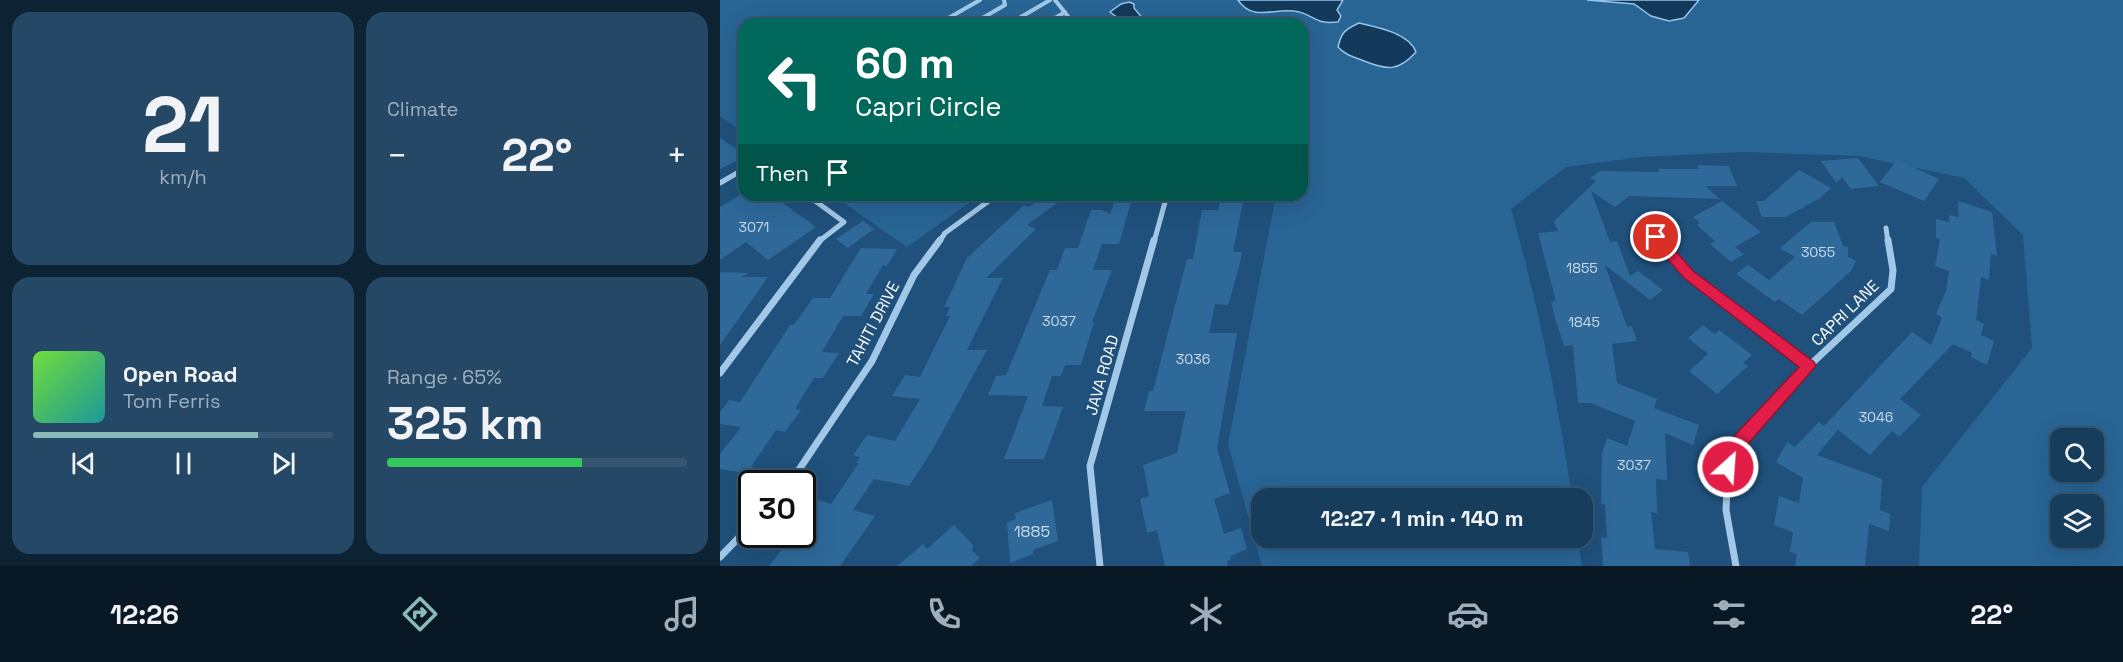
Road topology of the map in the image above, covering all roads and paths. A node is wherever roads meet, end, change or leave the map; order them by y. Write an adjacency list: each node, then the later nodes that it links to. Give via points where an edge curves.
1 (980, 0): 5 (lane)
2 (1052, 0): 4 (lane); 7 (lane)
3 (1005, 2): 6 (lane)
4 (1065, 12): 8 (lane); 9 (lane)
5 (948, 18)
6 (981, 18)
7 (1020, 18)
8 (1055, 18)
9 (1070, 18)
10 (738, 172): 11 (street)
11 (720, 183)
12 (815, 201): 18 (street, via 844,222 815,244)
13 (990, 201): 19 (street, TAHITI DRIVE, via 945,233 914,275 872,361)
14 (1165, 201): 22 (street, JAVA ROAD, via 1090,466)
15 (1886, 228): 17 (street, CAPRI LANE, via 1893,270 1891,289)
16 (1656, 237): 17 (street, via 1689,274)
17 (1809, 366): 23 (street, CAPRI LANE, via 1742,440 1728,467 1726,510)
18 (720, 373)
19 (799, 470)
20 (738, 538): 21 (street)
21 (720, 557)
22 (1100, 566)
23 (1736, 566)

